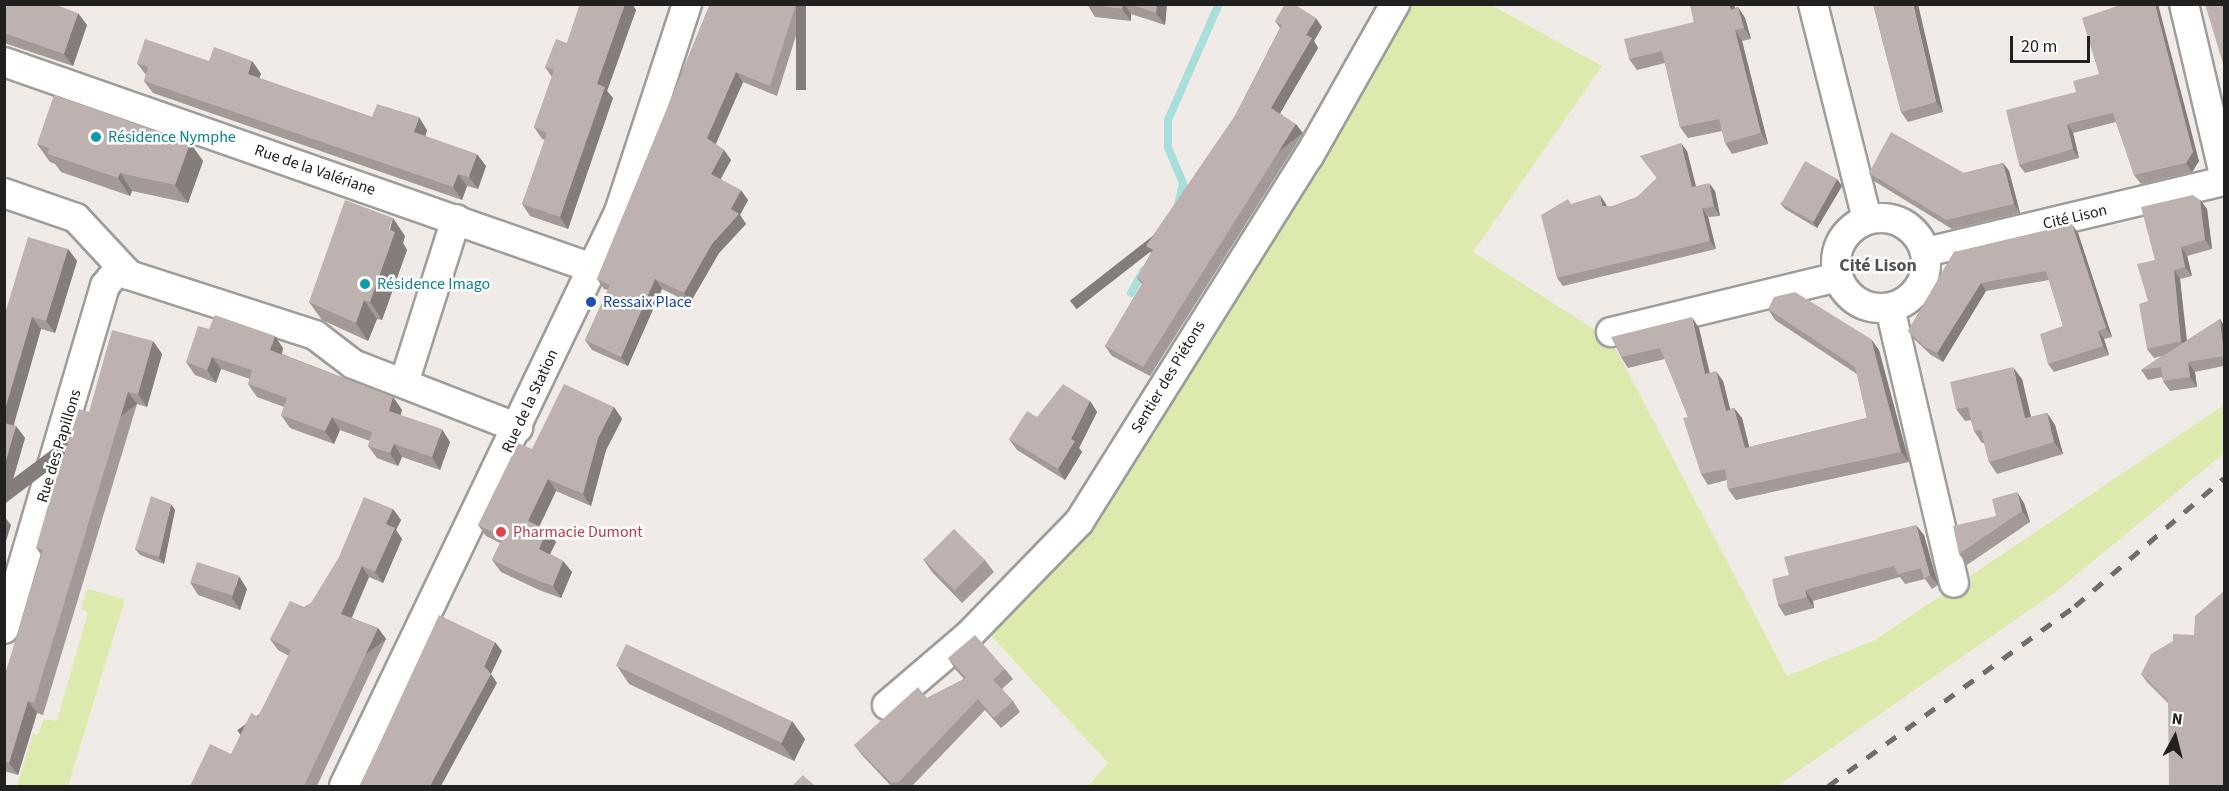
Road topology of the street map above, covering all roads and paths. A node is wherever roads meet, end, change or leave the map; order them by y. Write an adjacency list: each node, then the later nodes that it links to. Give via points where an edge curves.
1 (687, 4): 13 (street, Rue de la Station, via 657,106)
2 (1395, 4): 21 (street, Sentier des Piétons, via 1309,156 1079,522 970,634)
3 (1813, 4): 10 (street)
4 (2184, 4): 6 (street)
5 (4, 62): 9 (street, Rue de la Valériane)
6 (2224, 175)
7 (2224, 181): 11 (street, Cité Lison)
8 (4, 193): 12 (street, via 76,218)
9 (456, 219): 13 (street, Rue de la Valériane); 17 (street)
10 (1867, 219): 11 (street, via 1904,224); 14 (street, via 1840,242)
11 (1926, 252): 15 (street, via 1919,288)
12 (120, 267): 17 (street, via 315,335 353,364); 20 (street, Rue des Papillons, via 105,286)
13 (592, 268): 18 (street, Rue de la Station)
14 (1838, 277): 15 (street, via 1852,299); 16 (street)
15 (1890, 308): 19 (street)
16 (1611, 332)
17 (404, 383): 18 (street)
18 (518, 428): 22 (street, Rue de la Station)
19 (1954, 583)
20 (4, 629)
21 (887, 705)
22 (344, 786)

